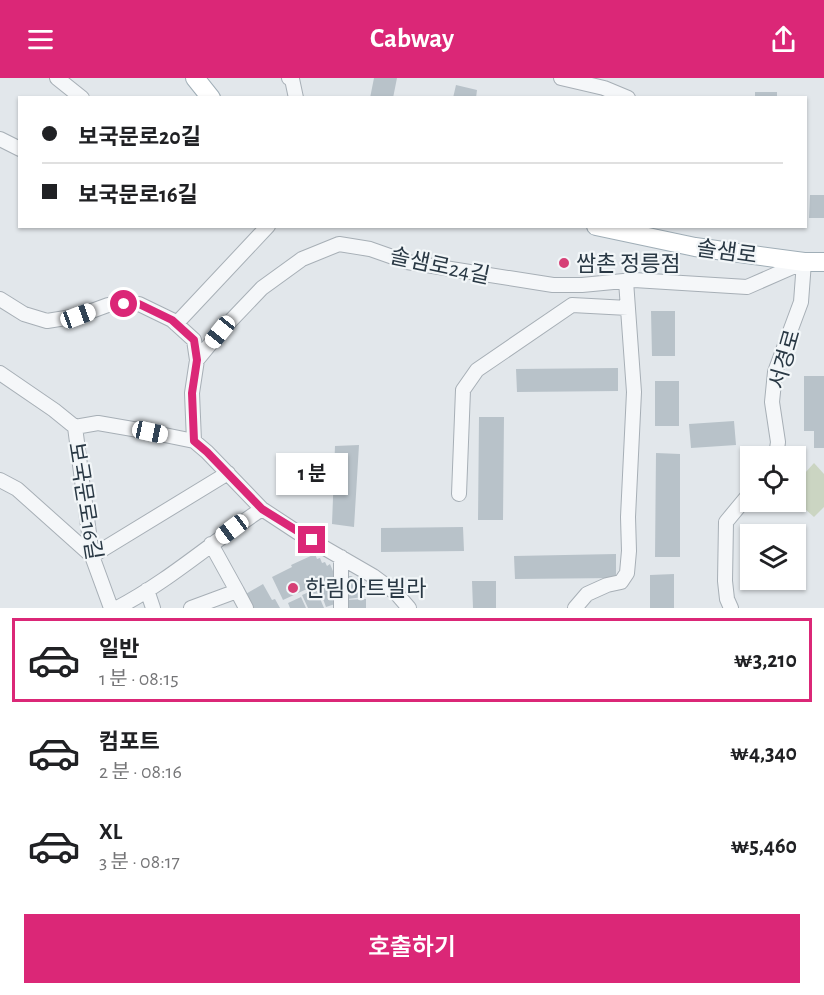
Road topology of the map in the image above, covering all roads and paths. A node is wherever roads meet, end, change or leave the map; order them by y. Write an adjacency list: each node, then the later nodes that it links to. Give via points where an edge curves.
1 (57, 78): 5 (street)
2 (195, 78): 6 (main road)
3 (290, 78): 7 (street)
4 (561, 78): 8 (street)
5 (80, 96)
6 (209, 96)
7 (296, 96)
8 (623, 96)
9 (0, 139): 10 (street)
10 (18, 148)
11 (266, 228): 19 (street)
12 (614, 228): 13 (main road, 솔샘로)
13 (632, 230): 14 (main road, 솔샘로, via 695,247)
14 (804, 262): 15 (main road, 솔샘로); 16 (street, 솔샘로24길, via 747,287); 24 (street, 서경로, via 801,302 775,372 772,402)
15 (824, 262)
16 (626, 281): 18 (street); 20 (street, 솔샘로24길, via 553,285 407,262 370,249 339,244 302,260 262,288)
17 (0, 299): 19 (street, via 24,314 48,321 108,305 139,304)
18 (628, 308): 27 (street, via 572,305 477,370 463,390); 42 (street, via 634,392 627,573 621,582 587,594)
19 (176, 324): 20 (street, via 194,340)
20 (197, 360): 23 (street, via 192,393)
21 (0, 374): 22 (street, 보국문로16길)
22 (75, 427): 23 (street, 보국문로16길, via 98,423); 31 (street, 보국문로16길)
23 (194, 441): 25 (street)
24 (777, 446)
25 (228, 473): 29 (street); 31 (street)
26 (0, 480): 31 (street, via 17,489)
27 (459, 494)
28 (740, 505): 43 (street, via 726,522 725,581)
29 (262, 509): 30 (street); 32 (street)
30 (211, 544): 33 (street); 34 (street)
31 (92, 556): 36 (street, 보국문로16길)
32 (341, 557): 35 (street); 41 (street, via 387,586)
33 (147, 590): 37 (street); 38 (street)
34 (237, 591): 39 (street); 40 (street)
35 (337, 606)
36 (111, 608)
37 (117, 608)
38 (153, 608)
39 (191, 608)
40 (246, 608)
41 (409, 608)
42 (574, 608)
43 (731, 608)

